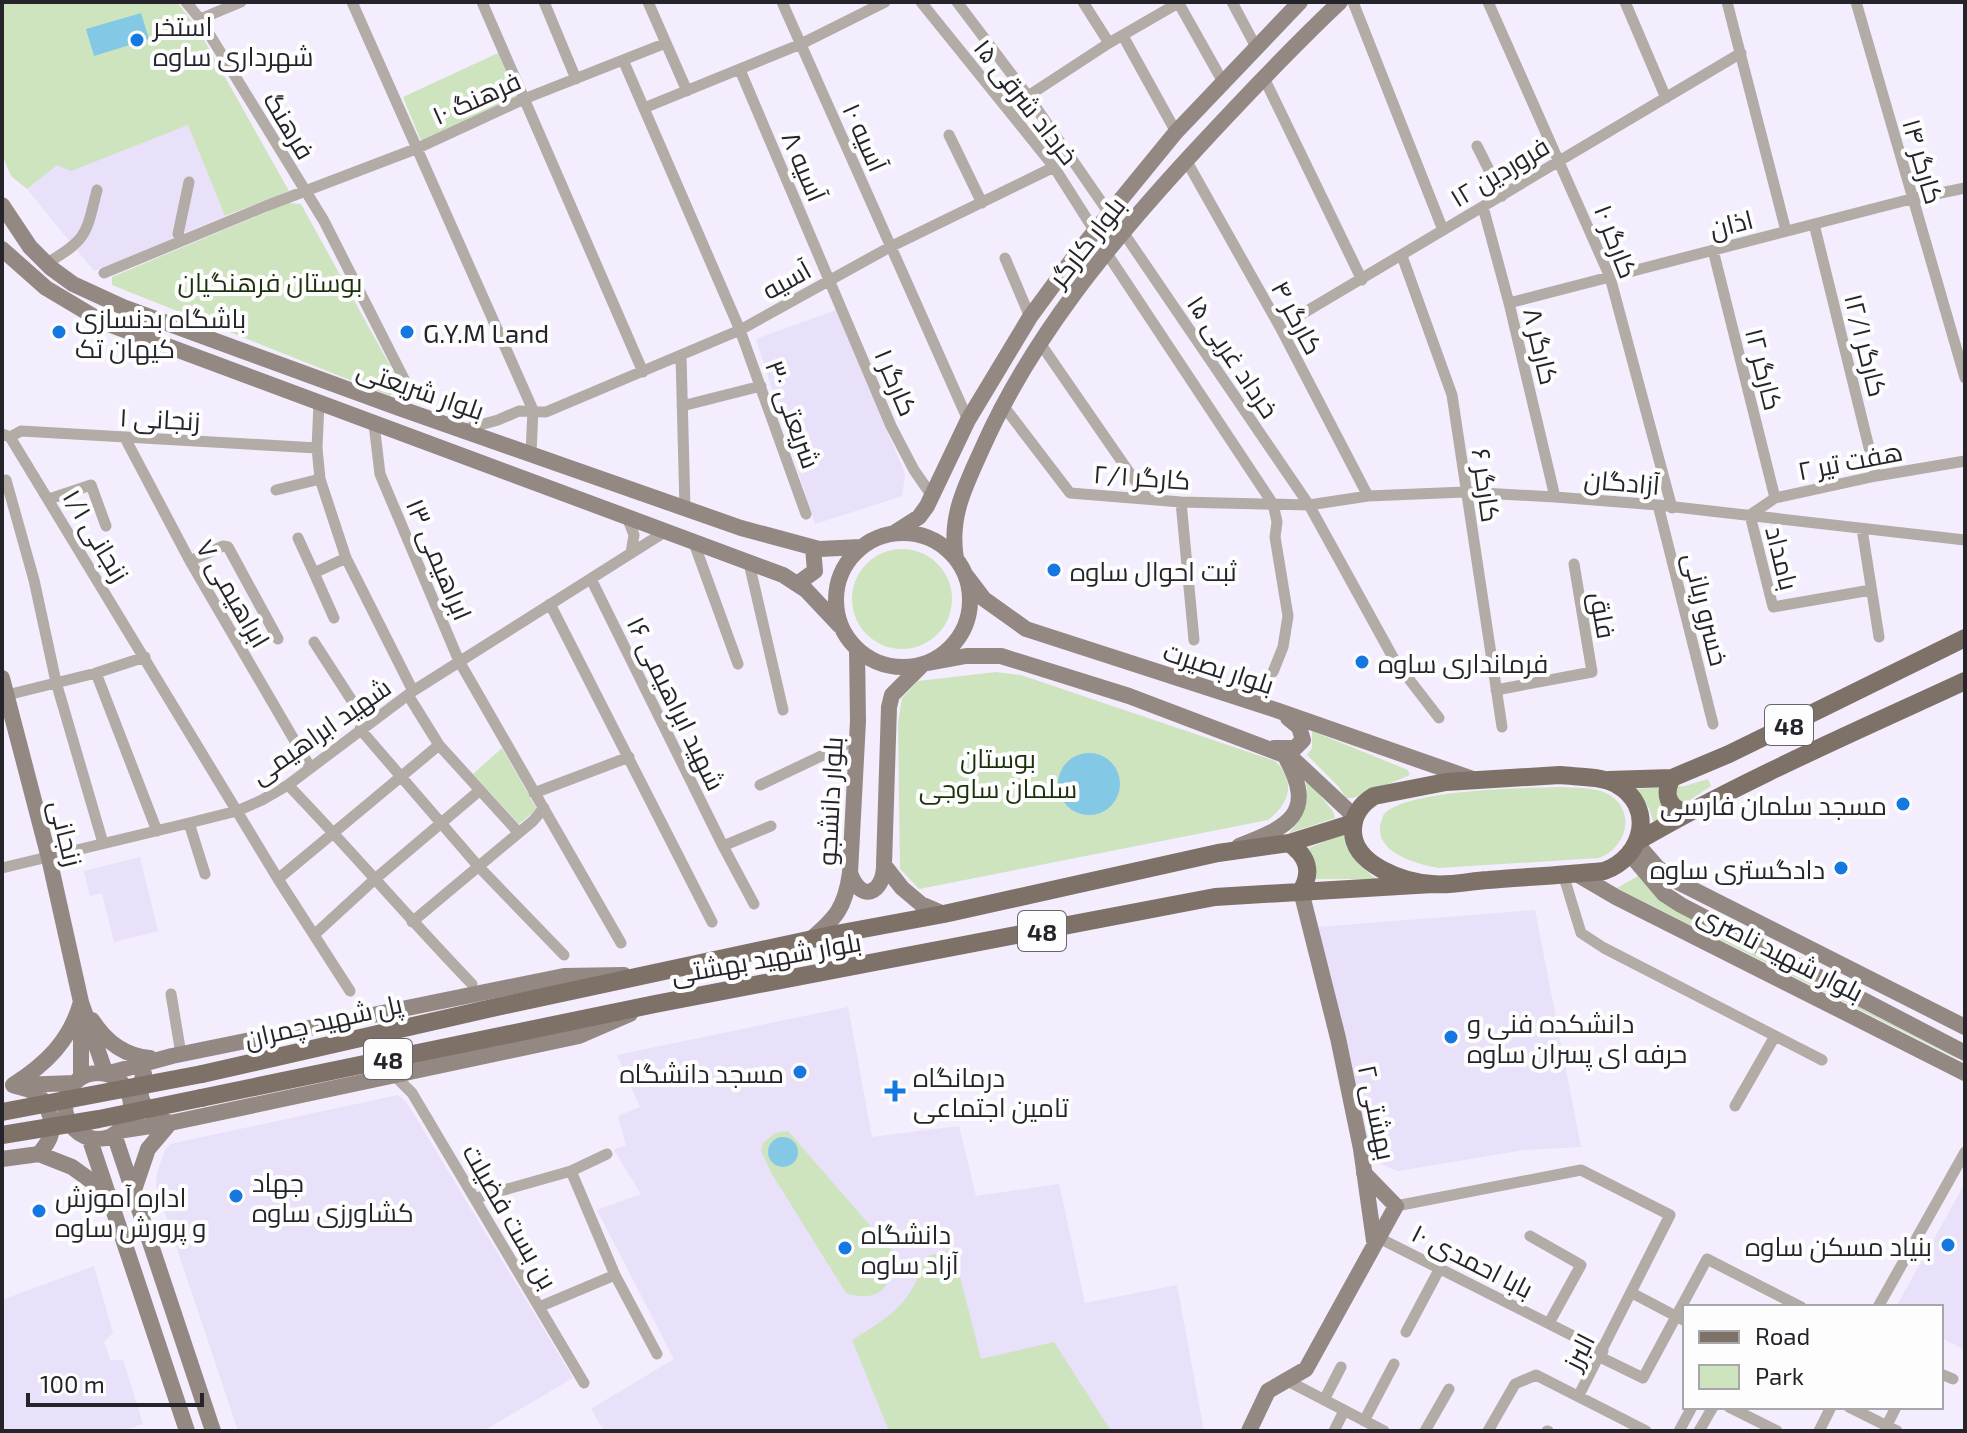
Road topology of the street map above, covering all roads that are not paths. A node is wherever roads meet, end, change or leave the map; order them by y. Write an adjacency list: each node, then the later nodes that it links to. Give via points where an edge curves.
1 (186, 2): 21 (street, فرهنگ)
2 (241, 2): 21 (street)
3 (352, 2): 41 (street)
4 (482, 2): 36 (street)
5 (544, 2): 31 (street)
6 (648, 2): 23 (street)
7 (782, 2): 25 (street, آسیه ۱۰)
8 (885, 2): 25 (street)
9 (921, 2): 44 (street, ۱۵ خرداد شرقی)
10 (957, 2): 34 (street, ۱۵ خرداد شرقی)
11 (1083, 2): 24 (street)
12 (1179, 2): 22 (street); 32 (street)
13 (1232, 2): 26 (street)
14 (1300, 2): 26 (main road, بلوار کارگر)
15 (1340, 2): 30 (main road, بلوار کارگر)
16 (1353, 2): 57 (street)
17 (1488, 2): 43 (street, کارگر ۱۰)
18 (1625, 2): 35 (street)
19 (1727, 2): 27 (street)
20 (1856, 2): 50 (street, کارگر ۱۴)
21 (200, 19): 48 (street, فرهنگ)
22 (1123, 36): 24 (street); 38 (street)
23 (666, 43): 28 (street, فرهنگ ۱۰); 33 (street)
24 (1109, 43): 34 (street)
25 (801, 44): 29 (street); 61 (street, آسیه ۱۰)
26 (1256, 47): 32 (main road, بلوار کارگر)
27 (1741, 53): 35 (street, ۱۲ فروردین); 58 (street)
28 (623, 60): 31 (street, فرهنگ ۱۰); 37 (street, شریعتی ۳۰)
29 (740, 70): 33 (street); 70 (street, آسیه ۸)
30 (1263, 76): 42 (main road, بلوار کارگر); 71 (street)
31 (576, 79): 36 (street, فرهنگ ۱۰)
32 (1223, 82): 38 (main road, بلوار کارگر)
33 (687, 91): 37 (street)
34 (1028, 96): 54 (street, ۱۵ خرداد شرقی)
35 (1666, 98): 43 (street, ۱۲ فروردین)
36 (524, 99): 41 (street, فرهنگ ۱۰); 78 (street)
37 (644, 108): 75 (street, شریعتی ۳۰)
38 (1176, 132): 54 (main road, بلوار کارگر)
39 (949, 135): 51 (street)
40 (1477, 146): 49 (street)
41 (418, 148): 48 (street, فرهنگ ۱۰); 85 (street)
42 (1186, 160): 59 (main road, بلوار کارگر); 74 (street, کارگر ۴)
43 (1560, 161): 49 (street, ۱۲ فروردین); 69 (street, کارگر ۱۰)
44 (1054, 167): 51 (street, آسیه); 56 (street, ۱۵ خرداد شرقی)
45 (189, 182): 60 (street, via 178,234)
46 (1965, 188): 50 (street, اذان)
47 (97, 190): 67 (street, via 86,233 75,247)
48 (304, 191): 60 (street, فرهنگ ۱۰); 84 (street, فرهنگ, via 405,381)
49 (1502, 196): 53 (street, ۱۲ فروردین)
50 (1911, 199): 55 (street, اذان); 79 (street, کارگر ۱۴)
51 (982, 203): 61 (street, آسیه)
52 (2, 205): 67 (main road, بلوار شریعتی)
53 (1483, 207): 57 (street, ۱۲ فروردین); 72 (street, کارگر ۸)
54 (1109, 213): 56 (main road, بلوار کارگر)
55 (1814, 224): 58 (street, اذان); 94 (street, کارگر ۱۲/۱)
56 (1094, 230): 73 (main road, بلوار کارگر)
57 (1443, 230): 65 (street, ۱۲ فروردین)
58 (1786, 231): 63 (street, اذان)
59 (1123, 232): 64 (main road, بلوار کارگر); 107 (street, ۱۵ خرداد غربی)
60 (182, 240): 68 (street, فرهنگ ۱۰)
61 (890, 247): 70 (street, آسیه); 86 (street, آسیه ۱۰)
62 (2, 249): 81 (main road, بلوار شریعتی, via 46,288 103,322)
63 (1713, 250): 69 (street, اذان); 102 (street, کارگر ۱۲)
64 (1106, 252): 76 (main road, بلوار کارگر); 106 (street, ۱۵ خرداد غربی)
65 (1402, 256): 71 (street, ۱۲ فروردین); 98 (street, کارگر ۶, via 1452,395)
66 (1005, 258): 73 (street)
67 (47, 263): 84 (main road, بلوار شریعتی, via 73,284 123,307)
68 (104, 273)
69 (1610, 277): 72 (street, اذان); 109 (street, کارگر ۱۰)
70 (830, 279): 75 (street, آسیه); 104 (street, کارگر ۱, via 891,426)
71 (1362, 280): 74 (street, ۱۲ فروردین)
72 (1509, 303): 100 (street, کارگر ۸)
73 (1030, 317): 86 (main road, بلوار کارگر)
74 (1280, 327): 99 (street, کارگر ۴)
75 (740, 330): 77 (street, آسیه); 80 (street, شریعتی ۳۰)
76 (1040, 343): 82 (main road, بلوار کارگر); 101 (street)
77 (681, 355): 78 (street, آسیه); 83 (street)
78 (643, 372): 85 (street, آسیه, via 546,412)
79 (1965, 378)
80 (761, 386): 83 (street); 111 (street, شریعتی ۳۰)
81 (319, 403): 87 (main road, بلوار شریعتی); 91 (street)
82 (1002, 404): 101 (street, کارگر ۲/۱, via 1070,493); 112 (main road, بلوار کارگر)
83 (682, 406): 110 (street)
84 (399, 408): 88 (main road, بلوار شریعتی)
85 (533, 410): 88 (street, آسیه); 92 (street)
86 (968, 420): 104 (main road, بلوار کارگر)
87 (374, 424): 114 (main road, بلوار شریعتی); 145 (street, ابراهیمی ۱۳, via 380,474)
88 (462, 430): 92 (main road, بلوار شریعتی)
89 (6, 435): 90 (street, زنجانی ۱, via 21,431); 103 (street, زنجانی ۱/۱)
90 (125, 438): 91 (street, زنجانی ۱); 127 (street, ابراهیمی ۷)
91 (317, 448): 95 (street)
92 (531, 453): 110 (main road, بلوار شریعتی)
93 (1965, 461): 94 (street, هفت تیر ۲)
94 (1876, 476): 102 (street, هفت تیر ۲)
95 (320, 479): 97 (street); 125 (street)
96 (6, 480): 152 (street)
97 (276, 490)
98 (1465, 492): 99 (street, آزادگان); 100 (street, آزادگان); 153 (street, کارگر ۶)
99 (1368, 496): 107 (street, آزادگان)
100 (1555, 497): 108 (street, آزادگان)
101 (1147, 498): 105 (street, کارگر ۲/۱)
102 (1775, 498): 113 (street, هفت تیر ۲)
103 (49, 499): 115 (street, via 91,485); 144 (street, زنجانی ۱/۱)
104 (931, 499): 112 (main road, via 934,510); 118 (main road, بلوار کارگر, via 919,517)
105 (1181, 502): 106 (street, کارگر ۲/۱); 141 (street)
106 (1273, 504): 107 (street, آزادگان); 148 (street, via 1288,616)
107 (1309, 505): 158 (street, ۱۵ خرداد غربی, via 1395,661)
108 (1658, 505): 109 (street, آزادگان); 160 (street, خسرو ربانی)
109 (1672, 508): 113 (street, آزادگان)
110 (685, 509): 123 (main road, بلوار شریعتی)
111 (806, 514)
112 (955, 515): 126 (main road, بلوار کارگر)
113 (1750, 515): 116 (street, آزادگان); 134 (street, بامداد, via 1773,607)
114 (627, 517): 117 (main road, بلوار شریعتی); 124 (street, via 634,535)
115 (106, 526)
116 (1862, 529): 120 (street, آزادگان); 134 (street)
117 (663, 533): 121 (main road, بلوار شریعتی); 124 (street, شهید ابراهیمی)
118 (894, 533): 122 (main road); 126 (main road, via 933,539)
119 (298, 538): 130 (street)
120 (1965, 540)
121 (694, 543): 128 (main road, بلوار شریعتی); 146 (street)
122 (861, 547): 123 (main road, بلوار شریعتی); 137 (main road, via 847,561 836,587)
123 (813, 548): 133 (main road, via 815,571)
124 (631, 553): 132 (street, شهید ابراهیمی)
125 (346, 558): 130 (street); 154 (street)
126 (956, 559): 131 (main road)
127 (190, 561): 140 (street, via 228,547); 169 (street, ابراهیمی ۷)
128 (749, 563): 133 (main road, بلوار شریعتی); 156 (street)
129 (1574, 564): 153 (street, فلق, via 1592,672)
130 (314, 573): 136 (street)
131 (965, 574): 147 (main road, via 971,597 963,632 948,650); 157 (main road, بلوار بصیرت, via 984,599 1026,629)
132 (591, 579): 135 (street, شهید ابراهیمی); 190 (street, شهید ابراهیمی ۱۶)
133 (797, 584): 137 (main road, بلوار شریعتی)
134 (1871, 590): 138 (street)
135 (550, 604): 145 (street, شهید ابراهیمی); 168 (street)
136 (334, 618)
137 (840, 626): 143 (main road)
138 (1879, 637)
139 (1965, 638): 171 (main road, 48)
140 (278, 639)
141 (1194, 640)
142 (314, 642): 162 (street)
143 (857, 649): 147 (main road, via 894,667); 159 (main road, بلوار دانشجو)
144 (145, 657): 149 (street); 179 (street, زنجانی ۱/۱)
145 (459, 661): 154 (street, شهید ابراهیمی); 177 (street, ابراهیمی ۱۳)
146 (738, 664)
147 (925, 664): 161 (main road, بلوار دانشجو, via 892,695); 166 (main road, via 1001,656)
148 (1273, 672)
149 (96, 673): 152 (street); 185 (street)
150 (2, 678): 155 (main road, زنجانی)
151 (1965, 681): 180 (main road, 48)
152 (56, 682): 155 (street); 188 (street)
153 (1496, 690): 163 (street, کارگر ۶)
154 (410, 693): 162 (street, شهید ابراهیمی); 165 (street)
155 (4, 696): 193 (main road, زنجانی)
156 (783, 710)
157 (1276, 710): 166 (main road, via 1295,722 1303,740 1295,748); 172 (main road, بلوار بصیرت)
158 (1439, 718)
159 (858, 721): 161 (main road, via 876,712); 164 (main road, بلوار دانشجو)
160 (1713, 724)
161 (887, 726): 194 (main road, بلوار دانشجو)
162 (364, 727): 169 (street, شهید ابراهیمی); 170 (street)
163 (1502, 727)
164 (855, 740): 175 (street); 197 (main road, بلوار دانشجو)
165 (439, 745): 170 (street); 176 (street)
166 (1265, 747): 167 (main road)
167 (1283, 753): 181 (main road); 192 (main road, via 1298,780 1295,812 1267,835)
168 (629, 757): 177 (street); 207 (street)
169 (310, 767): 174 (street, شهید ابراهیمی)
170 (400, 777): 183 (street); 187 (street)
171 (1672, 778): 173 (main road, 48); 180 (main road, via 1670,802)
172 (1474, 779): 173 (main road, 48, via 1560,775); 181 (main road, 48, via 1383,793 1366,801)
173 (1605, 780): 191 (main road, via 1623,789 1636,805 1641,826)
174 (288, 785): 179 (street, شهید ابراهیمی); 187 (street)
175 (760, 785)
176 (479, 791): 183 (street); 186 (street)
177 (534, 793): 178 (street, ابراهیمی ۱۳)
178 (544, 808): 186 (street); 210 (street, ابراهیمی ۱۳)
179 (237, 811): 182 (street, شهید ابراهیمی); 200 (street, زنجانی ۱/۱)
180 (1686, 813): 191 (main road, 48)
181 (1354, 820): 189 (main road, بلوار شهید بهشتی / 48); 202 (main road, 48, via 1356,846 1368,861)
182 (189, 823): 185 (street, شهید ابراهیمی); 198 (street)
183 (442, 824): 195 (street); 201 (street)
184 (771, 826): 190 (street)
185 (157, 831): 188 (street, شهید ابراهیمی)
186 (518, 832): 195 (street)
187 (335, 834): 200 (street); 201 (street)
188 (103, 843): 193 (street, شهید ابراهیمی)
189 (1289, 843): 192 (main road, بلوار شهید بهشتی / 48); 203 (main road, via 1307,864 1309,874)
190 (723, 846): 204 (street, شهید ابراهیمی ۱۶)
191 (1635, 847): 199 (main road, 48, via 1623,862 1604,871); 218 (main road, via 1674,880); 220 (main road, بلوار شهید ناصری, via 1664,894 1681,905)
192 (1218, 853): 205 (main road, بلوار شهید بهشتی / 48)
193 (49, 858): 196 (street, شهید ابراهیمی); 216 (main road, زنجانی)
194 (884, 865): 197 (main road, via 882,882 870,891 854,885); 205 (main road, via 921,904)
195 (478, 866): 206 (street); 211 (street)
196 (2, 868)
197 (850, 873): 209 (main road, بلوار دانشجو, via 847,898 834,920)
198 (205, 874)
199 (1569, 874): 202 (main road, 48); 219 (street, via 1581,933); 224 (main road, بلوار شهید ناصری)
200 (278, 879): 208 (street, زنجانی ۱/۱)
201 (375, 879): 206 (street); 208 (street)
202 (1433, 884): 203 (main road, بلوار شهید بهشتی / 48)
203 (1301, 891): 217 (main road, بلوار شهید بهشتی / 48, via 1215,897); 240 (main road, بهشتی ۲, via 1338,1038)
204 (754, 904)
205 (944, 914): 209 (main road, بلوار شهید بهشتی / 48)
206 (412, 922): 213 (street)
207 (712, 922)
208 (314, 935): 214 (street, زنجانی ۱/۱)
209 (810, 940): 212 (main road, بلوار شهید بهشتی / 48)
210 (621, 943)
211 (564, 955)
212 (655, 974): 221 (main road, بلوار شهید بهشتی, via 564,976); 230 (main road, پل شهید چمران / 48, bridge, via 189,1077)
213 (472, 984)
214 (350, 991)
215 (171, 994): 221 (street)
216 (81, 1002): 222 (main road, via 116,1046); 225 (main road); 227 (main road); 228 (main road, via 62,1044 43,1064)
217 (655, 1004): 226 (main road, بلوار شهید بهشتی, via 579,1036); 233 (main road, پل شهید چمران / 48, bridge)
218 (1965, 1027)
219 (1775, 1036): 223 (street); 229 (street)
220 (1965, 1053)
221 (181, 1054): 222 (main road, بلوار شهید بهشتی)
222 (160, 1059): 225 (main road, بلوار شهید بهشتی); 231 (main road, via 141,1077 140,1091 149,1114)
223 (1822, 1060)
224 (1964, 1073)
225 (106, 1074): 227 (main road); 232 (main road, via 121,1083 130,1099 129,1117)
226 (395, 1076): 231 (main road, بلوار شهید بهشتی); 243 (street, بن بست فضیلت, via 412,1093)
227 (78, 1080): 228 (main road); 234 (main road, via 67,1094 66,1114 77,1131)
228 (7, 1086): 236 (main road, via 32,1091 48,1111 52,1132)
229 (1735, 1106)
230 (2, 1112)
231 (170, 1123): 232 (main road, بلوار شهید بهشتی); 241 (main road, via 148,1149)
232 (116, 1133): 234 (main road); 241 (main road)
233 (2, 1135)
234 (89, 1137): 242 (main road)
235 (1965, 1152): 252 (street)
236 (39, 1154): 238 (main road); 242 (main road, via 72,1167)
237 (607, 1154): 239 (street)
238 (2, 1159)
239 (571, 1171): 243 (street); 248 (street)
240 (1364, 1173): 244 (main road, بهشتی ۲); 246 (main road)
241 (133, 1193): 277 (main road)
242 (109, 1194): 276 (main road)
243 (476, 1198): 253 (street, بن بست فضیلت)
244 (1396, 1206): 246 (main road); 249 (street, البرز, via 1581,1170 1670,1215)
245 (1530, 1236): 255 (street, via 1581,1265)
246 (1375, 1239): 247 (street, بابا احمدی ۱۰); 263 (main road, via 1306,1369)
247 (1440, 1268): 255 (street, بابا احمدی ۱۰); 256 (street)
248 (615, 1275): 253 (street); 257 (street)
249 (1632, 1293): 254 (street); 258 (street, البرز)
250 (1687, 1305): 251 (street, via 1707,1259)
251 (1797, 1305)
252 (1879, 1305)
253 (539, 1307): 264 (street, بن بست فضیلت)
254 (1681, 1319): 258 (street, بابا احمدی ۱۰, via 1643,1378)
255 (1549, 1323): 258 (street, بابا احمدی ۱۰)
256 (1406, 1332)
257 (657, 1354)
258 (1601, 1354): 266 (street, البرز)
259 (1394, 1364): 274 (street)
260 (1341, 1367): 267 (street)
261 (1943, 1375): 262 (street)
262 (1953, 1379)
263 (1286, 1380): 267 (street); 278 (main road, via 1268,1391)
264 (584, 1383)
265 (1449, 1389): 281 (street)
266 (1579, 1395): 282 (street, البرز, via 1536,1375 1527,1377 1515,1384); 283 (street)
267 (1324, 1400): 273 (street)
268 (1691, 1409): 284 (street)
269 (1712, 1409): 285 (street)
270 (1733, 1409): 286 (street)
271 (1830, 1409): 287 (street)
272 (1853, 1409): 275 (street)
273 (1344, 1411): 274 (street); 279 (street)
274 (1364, 1421): 280 (street)
275 (1892, 1428)
276 (187, 1431)
277 (213, 1431)
278 (1249, 1431)
279 (1334, 1431)
280 (1384, 1431)
281 (1425, 1431)
282 (1488, 1431)
283 (1646, 1431)
284 (1679, 1431)
285 (1699, 1431)
286 (1777, 1431)
287 (1819, 1431)

